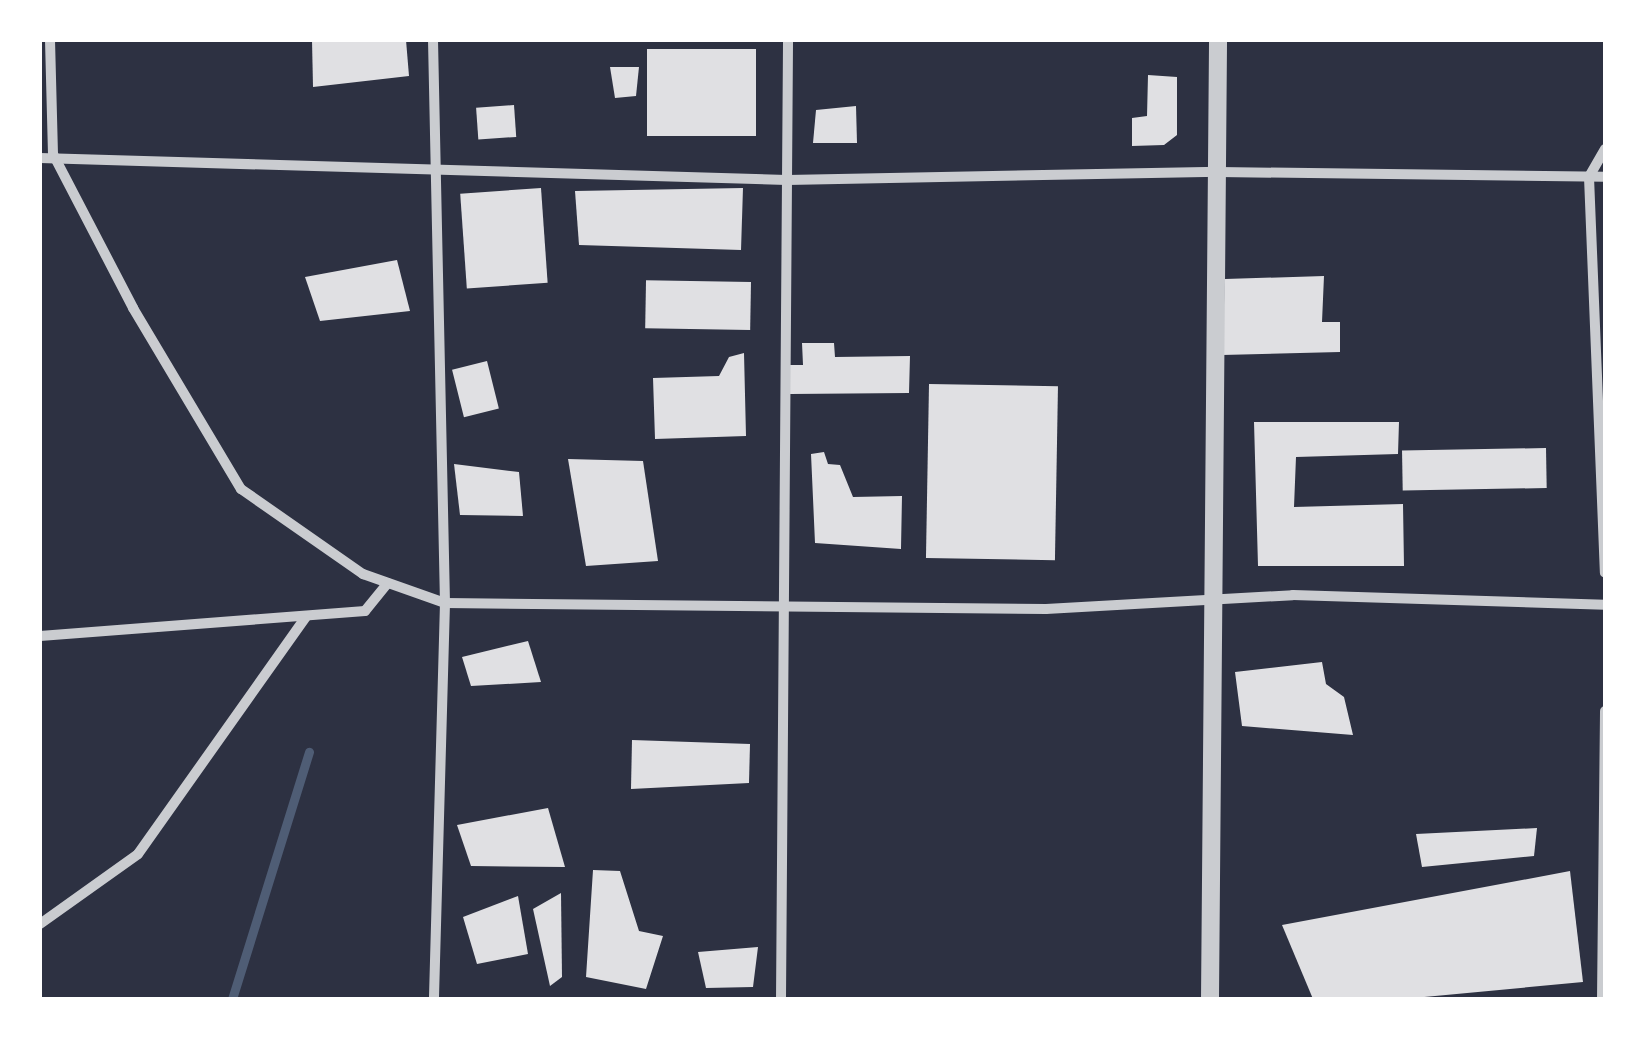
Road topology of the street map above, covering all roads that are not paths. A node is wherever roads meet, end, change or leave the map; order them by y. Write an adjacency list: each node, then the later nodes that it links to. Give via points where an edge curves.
1 (50, 40): 6 (street)
2 (433, 40): 8 (street)
3 (788, 40): 12 (street)
4 (1218, 40): 9 (street)
5 (1605, 149): 11 (street)
6 (53, 154): 7 (street); 8 (street); 14 (street, via 87,227 241,490 316,544)
7 (40, 158)
8 (436, 170): 12 (street); 16 (street)
9 (1219, 172): 11 (street); 12 (street); 15 (street)
10 (1605, 176): 11 (street)
11 (1589, 177): 13 (street)
12 (786, 180): 17 (street)
13 (1605, 573)
14 (388, 582): 16 (street); 19 (street, via 365,611)
15 (1213, 600): 17 (street, via 1046,610); 18 (street, via 1293,595); 25 (street)
16 (445, 603): 17 (street); 23 (street)
17 (781, 604): 24 (street)
18 (1605, 605)
19 (306, 617): 20 (street); 22 (street, via 138,854)
20 (40, 636)
21 (1605, 711): 26 (street)
22 (40, 924)
23 (434, 999)
24 (781, 999)
25 (1210, 999)
26 (1602, 999)

